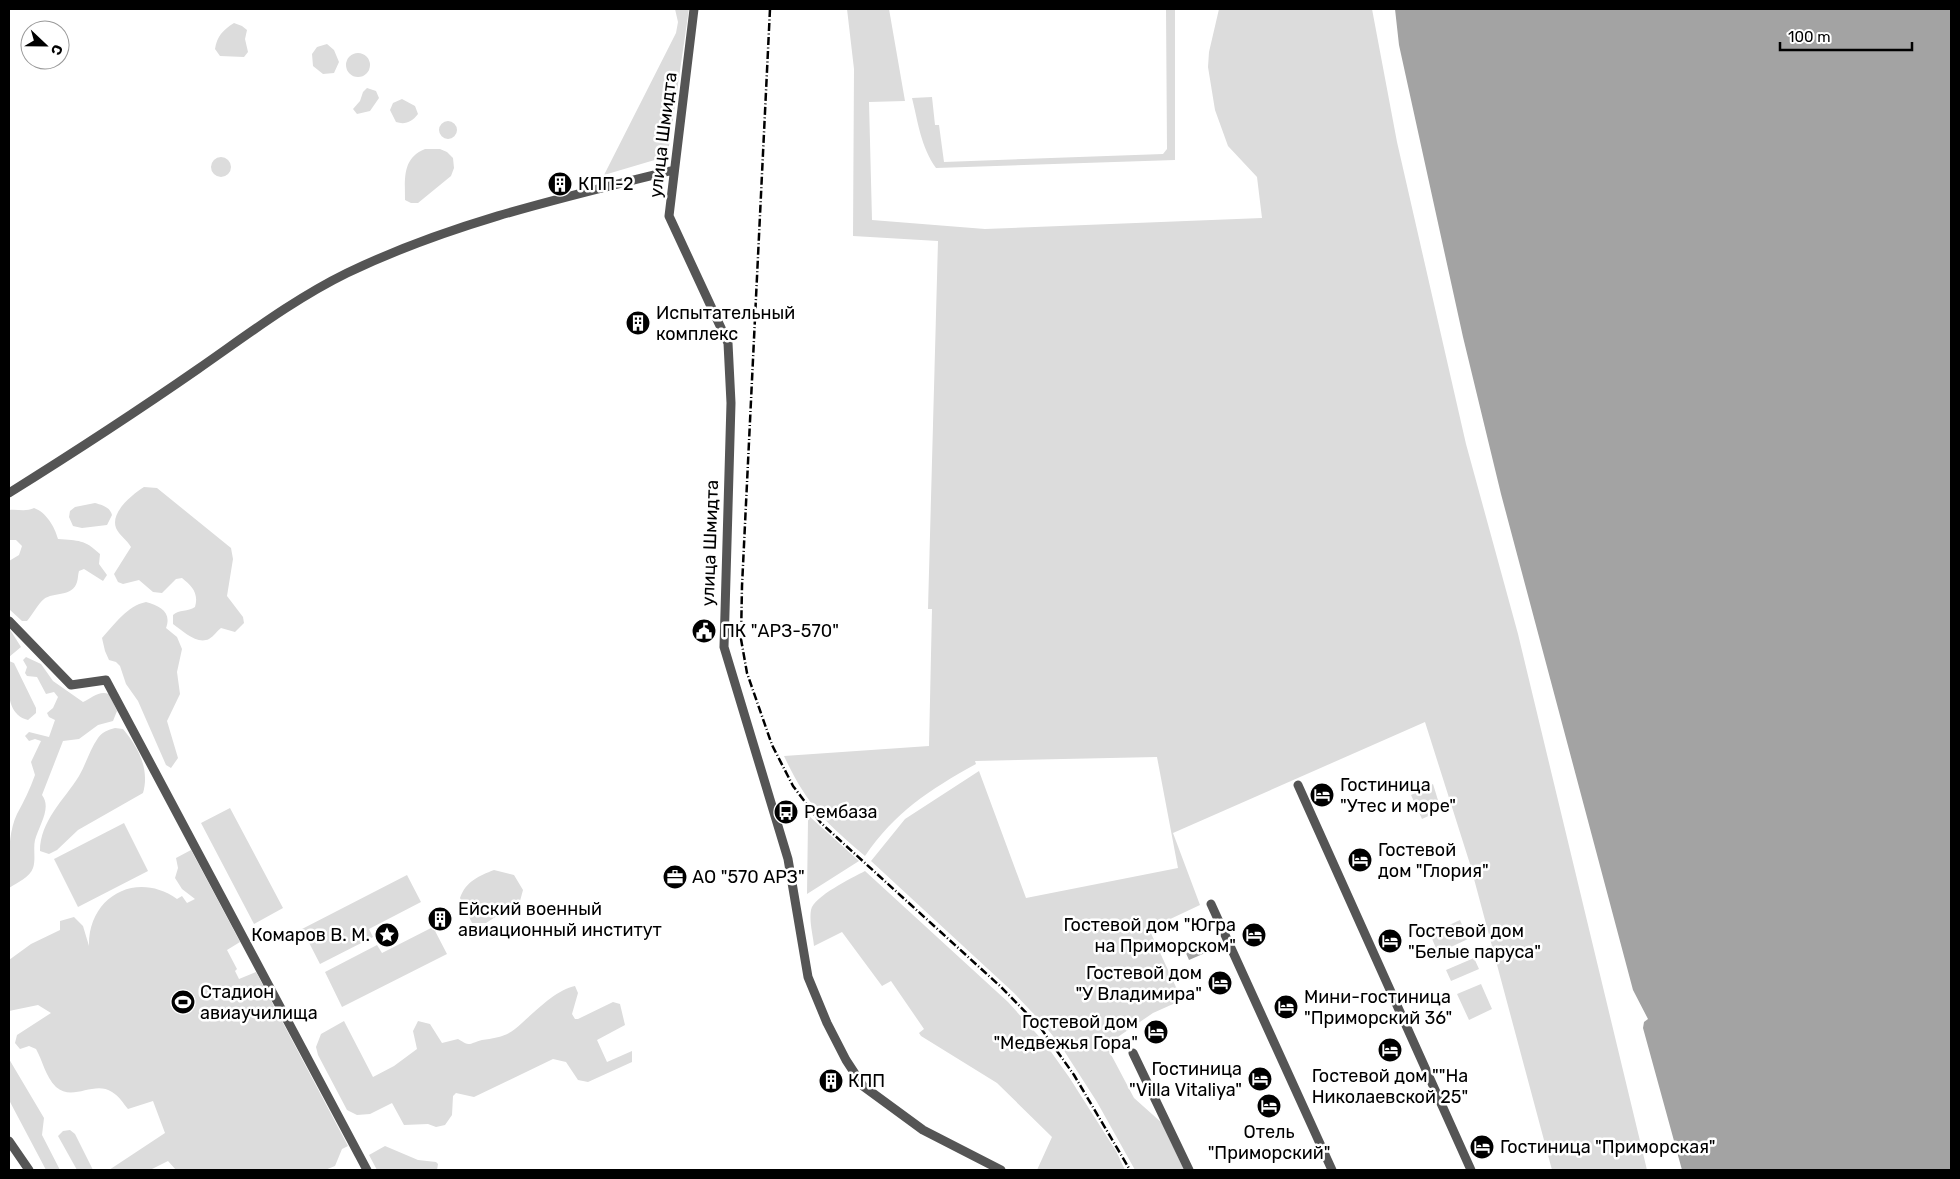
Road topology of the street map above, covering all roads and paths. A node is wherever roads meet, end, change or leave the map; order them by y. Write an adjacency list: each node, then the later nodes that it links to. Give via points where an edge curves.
1 (694, 9): 2 (street, улица Шмидта)
2 (674, 170): 3 (street, via 481,220 347,273 298,300 105,433); 11 (street, улица Шмидта, via 669,216 729,350 732,404 724,586 725,657 788,859 808,977 846,1060 864,1086 923,1130)
3 (9, 493)
4 (9, 620): 10 (street, via 71,685 106,680)
5 (1298, 785): 14 (street)
6 (1211, 904): 13 (street)
7 (1133, 1053): 12 (street)
8 (9, 1140): 9 (street)
9 (29, 1170)
10 (367, 1170)
11 (1001, 1170)
12 (1189, 1170)
13 (1332, 1170)
14 (1471, 1170)

